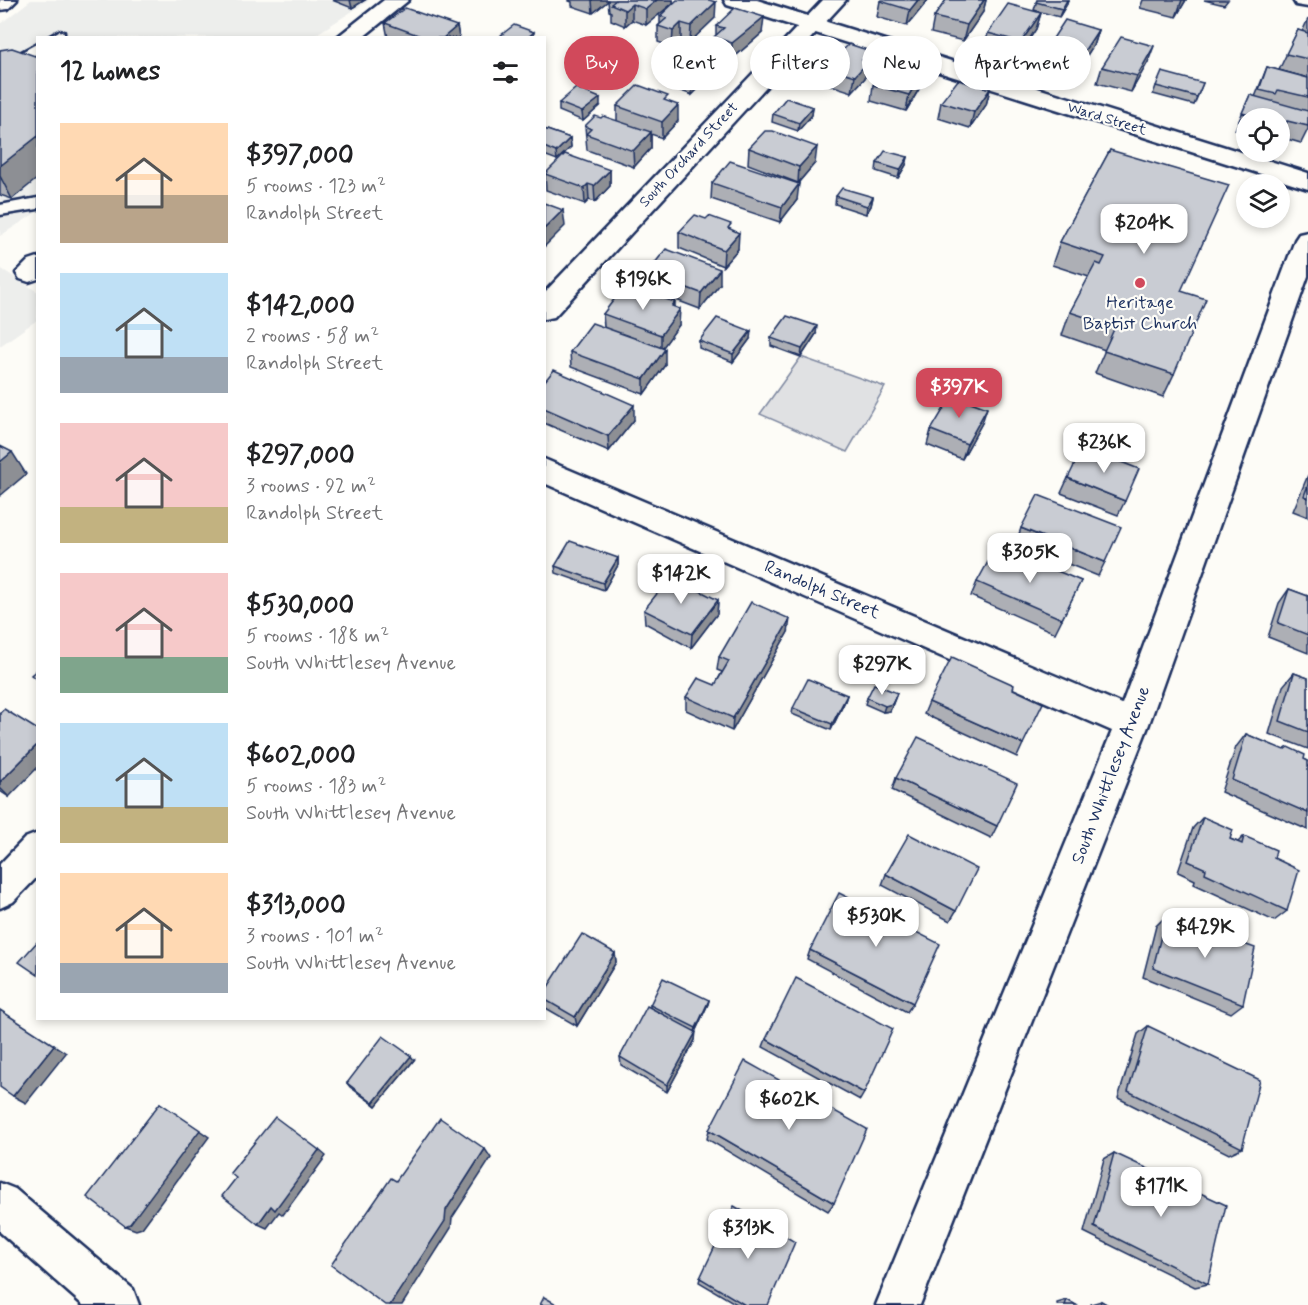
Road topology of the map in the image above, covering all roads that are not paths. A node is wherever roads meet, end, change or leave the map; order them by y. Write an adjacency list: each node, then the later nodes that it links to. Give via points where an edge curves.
1 (6, 0): 5 (street)
2 (398, 0): 7 (street)
3 (735, 0): 6 (street, Ward Street)
4 (835, 0): 6 (street, South Orchard Street)
5 (0, 4)
6 (809, 26): 10 (street, Ward Street); 14 (street, South Orchard Street)
7 (350, 36)
8 (36, 48): 9 (lane)
9 (0, 70)
10 (1308, 181)
11 (36, 203): 12 (lane)
12 (3, 209)
13 (1308, 240): 16 (street, South Whittlesey Avenue)
14 (546, 308)
15 (546, 471): 16 (street, Randolph Street)
16 (1132, 724): 21 (street, South Whittlesey Avenue)
17 (36, 852): 18 (street)
18 (0, 890)
19 (0, 1204): 20 (street)
20 (117, 1305)
21 (898, 1305)

